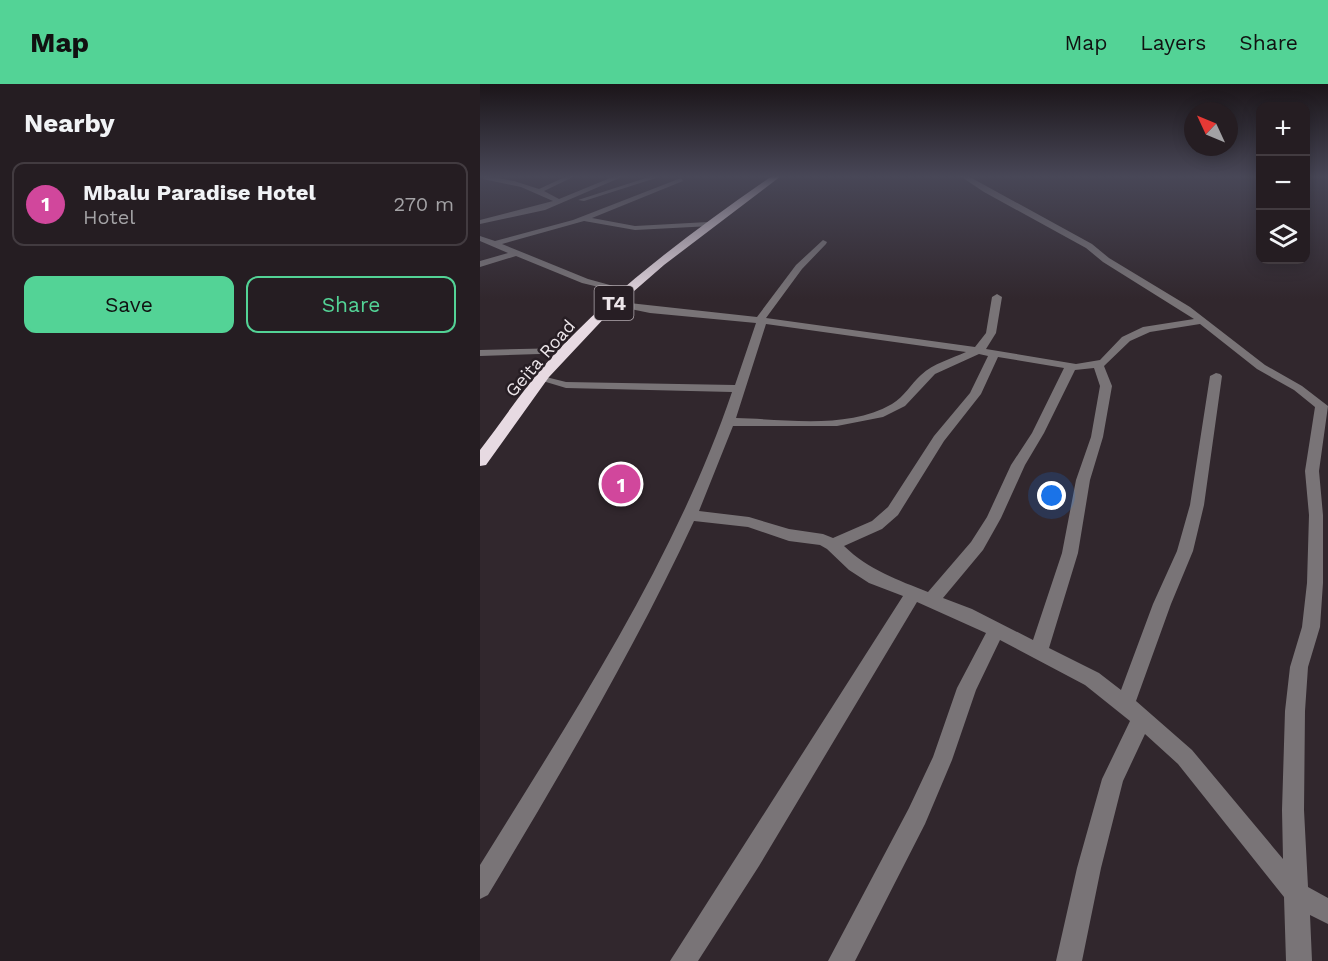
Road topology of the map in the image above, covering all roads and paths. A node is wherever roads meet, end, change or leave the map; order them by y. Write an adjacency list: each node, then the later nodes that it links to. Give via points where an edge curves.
1 (502, 217): 7 (street)
2 (579, 217): 6 (street)
3 (590, 217): 6 (street)
4 (718, 217): 8 (highway, Geita Road / T4)
5 (1034, 217): 18 (street, via 1089,246)
6 (585, 219): 8 (street, via 635,228); 11 (street)
7 (480, 222)
8 (708, 224): 14 (highway, Geita Road / T4)
9 (480, 238): 11 (street)
10 (823, 242): 17 (street, via 799,267)
11 (494, 244): 12 (street)
12 (516, 252): 13 (street); 14 (street, via 585,281)
13 (480, 264)
14 (625, 292): 16 (highway, Geita Road / T4)
15 (997, 297): 19 (street, via 992,330)
16 (614, 303): 17 (street); 20 (highway, Geita Road / T4)
17 (761, 321): 19 (street); 27 (street)
18 (1201, 321): 23 (street, via 1147,329 1126,339 1103,363); 28 (street)
19 (981, 350): 22 (street); 29 (street, via 932,371 900,405 886,413 832,422)
20 (566, 351): 21 (street); 26 (highway, Geita Road / T4)
21 (480, 353)
22 (995, 353): 24 (street); 32 (street, via 975,394 939,439 893,511 878,525)
23 (1097, 364): 24 (street); 36 (street, via 1106,386 1097,437 1081,491 1070,553)
24 (1071, 366): 33 (street, via 977,546)
25 (1216, 376): 37 (street, via 1197,505 1185,551 1162,604)
26 (542, 379): 27 (street, via 566,385); 30 (highway, Geita Road / T4)
27 (739, 388): 29 (street)
28 (1324, 409): 34 (street, via 1312,471)
29 (728, 422): 31 (street)
30 (480, 461)
31 (688, 515): 32 (street, via 749,522); 38 (street, via 601,688)
32 (832, 544): 33 (street, via 875,578)
33 (924, 596): 35 (street); 41 (street, via 891,624 723,905)
34 (1321, 607): 39 (street, via 1299,667 1295,711 1293,810)
35 (997, 629): 36 (street); 42 (street, via 967,688 917,816)
36 (1039, 650): 37 (street, via 1092,679)
37 (1133, 711): 39 (street, via 1185,757); 43 (street, via 1089,868)
38 (480, 887)
39 (1298, 895): 40 (street); 44 (street)
40 (1328, 912)
41 (683, 961)
42 (841, 961)
43 (1069, 961)
44 (1299, 961)

